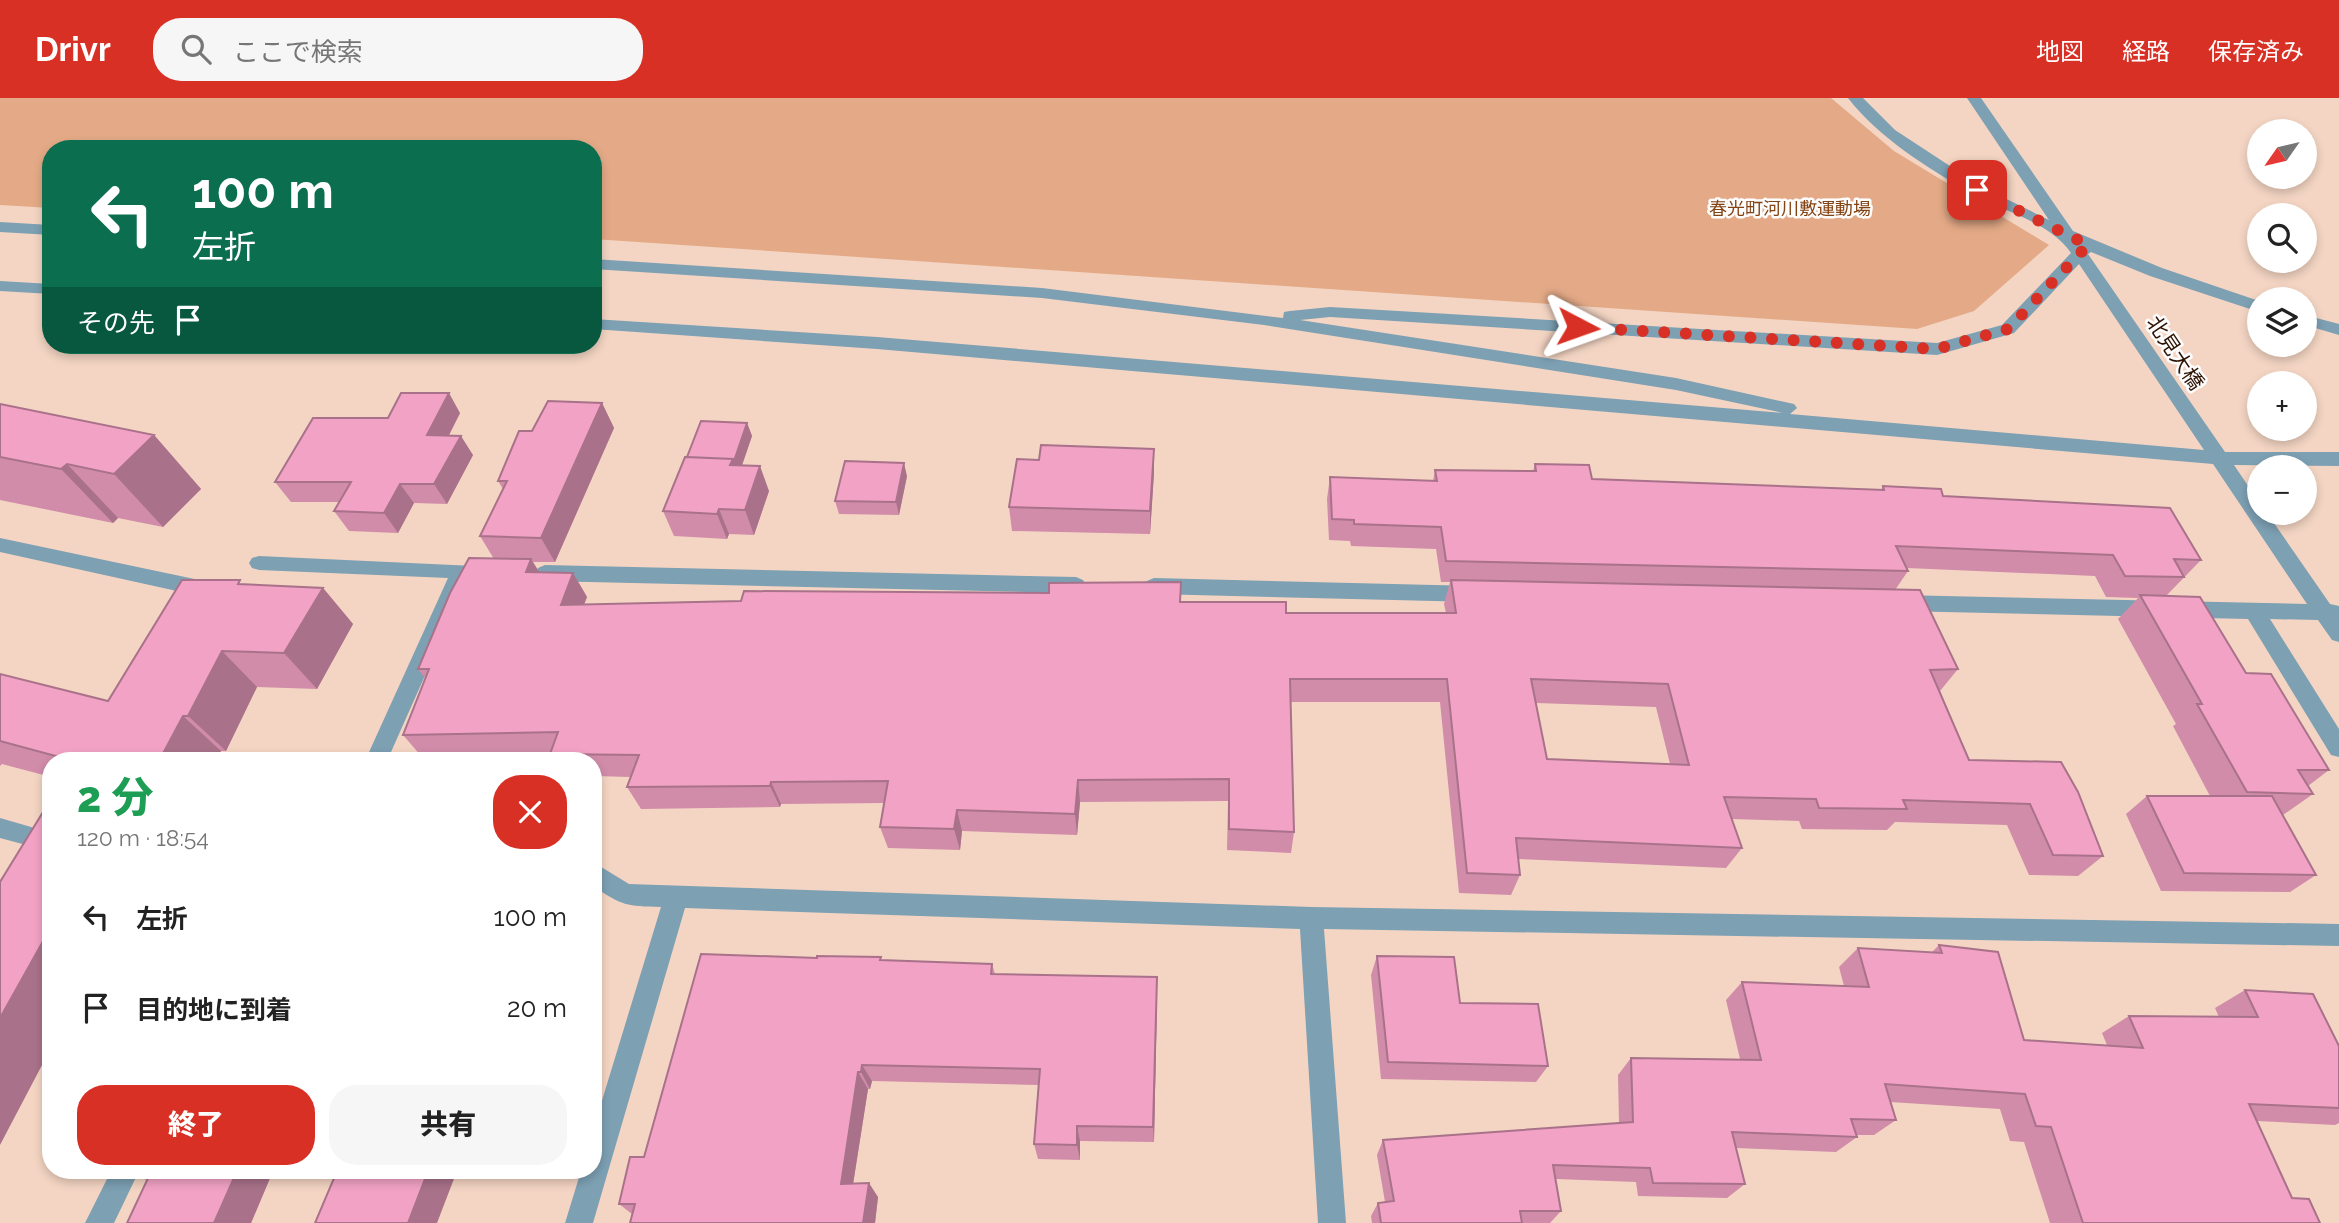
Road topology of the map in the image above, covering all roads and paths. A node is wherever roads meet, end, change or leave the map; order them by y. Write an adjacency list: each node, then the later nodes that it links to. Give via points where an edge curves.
1 (1855, 98): 5 (street, via 1890,134 1977,190)
2 (1974, 98): 16 (street, 北見大橋)
3 (0, 227): 4 (street)
4 (42, 229)
5 (2088, 245): 9 (street); 10 (street, via 2008,329 1937,349 1330,312)
6 (602, 265): 10 (street, via 1042,293)
7 (0, 286): 8 (street)
8 (42, 288)
9 (2247, 303)
10 (1264, 320): 14 (street, via 1676,384)
11 (2317, 324): 13 (street)
12 (602, 325): 14 (street, via 877,343)
13 (2339, 330)
14 (1872, 427): 16 (street)
15 (2339, 458): 16 (street)
16 (2220, 459): 29 (street, 北見大橋)
17 (0, 545): 24 (street)
18 (259, 563): 19 (street)
19 (461, 571): 20 (street); 31 (street)
20 (502, 572)
21 (530, 572): 22 (street)
22 (1100, 585)
23 (1128, 586): 25 (street)
24 (204, 589)
25 (1489, 594)
26 (1878, 603): 27 (street)
27 (2254, 611): 28 (street); 30 (street)
28 (2339, 612)
29 (2339, 634)
30 (2339, 748)
31 (380, 752)
32 (0, 828): 33 (street)
33 (30, 836)
34 (602, 879): 35 (street, via 625,895)
35 (676, 897): 36 (street); 38 (street)
36 (1311, 918): 37 (street); 43 (street)
37 (2339, 935)
38 (602, 1146)
39 (121, 1179): 41 (street)
40 (592, 1179): 42 (street)
41 (99, 1223)
42 (579, 1223)
43 (1332, 1223)

